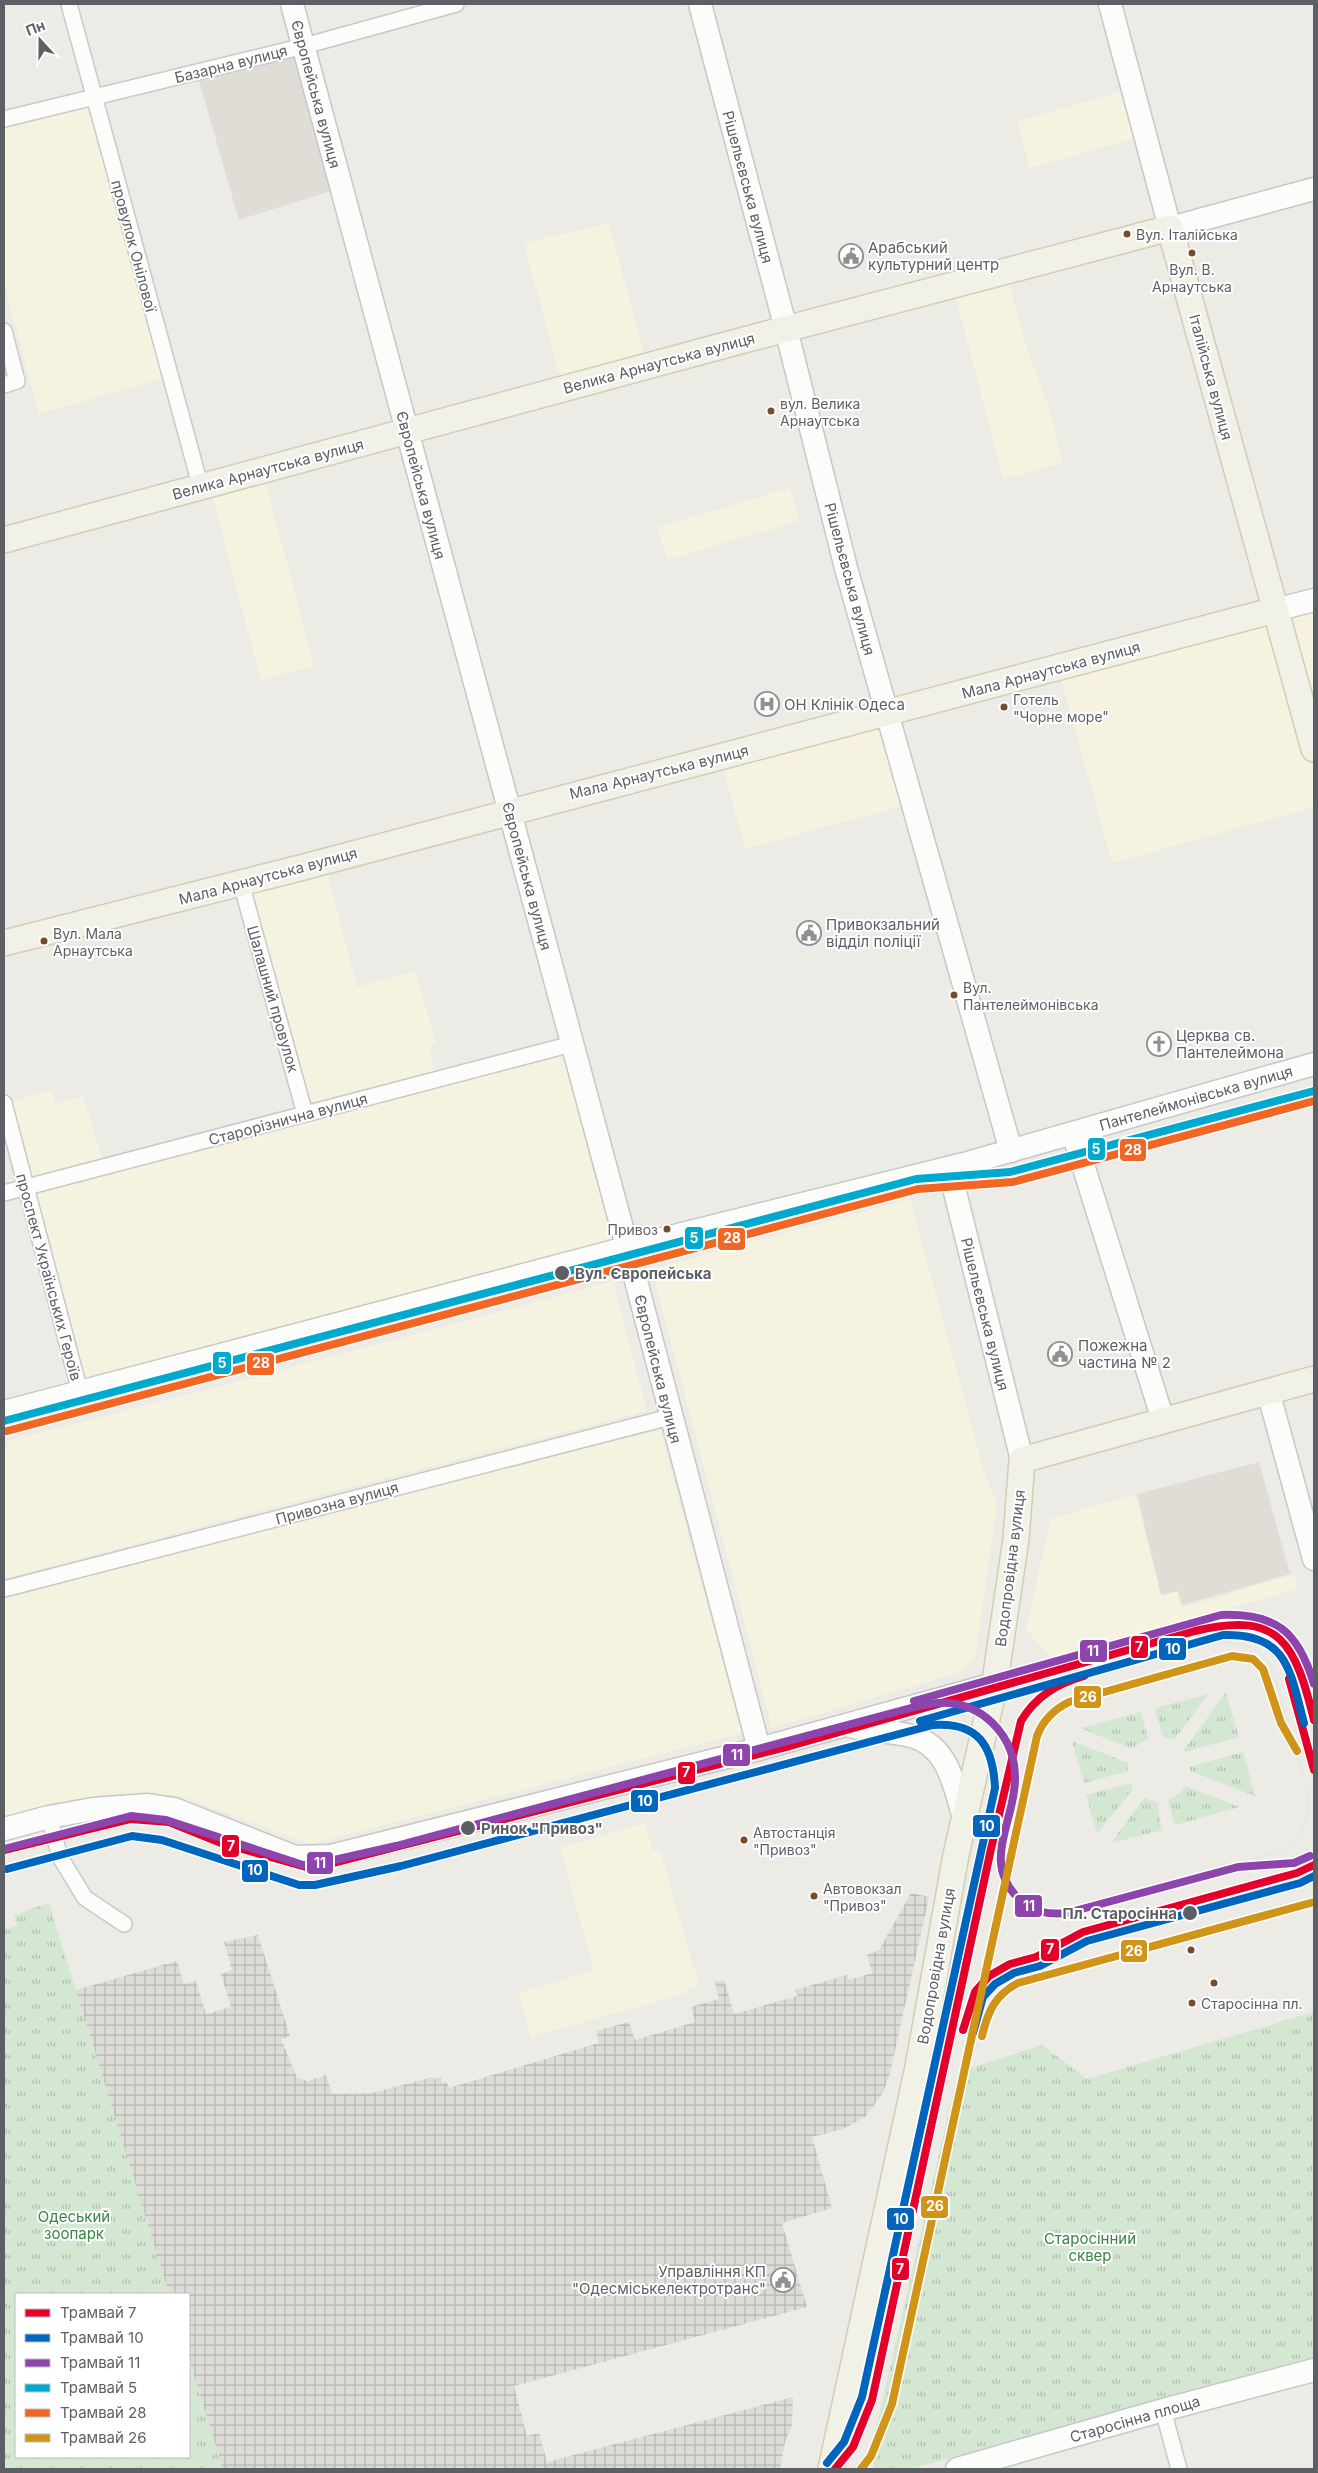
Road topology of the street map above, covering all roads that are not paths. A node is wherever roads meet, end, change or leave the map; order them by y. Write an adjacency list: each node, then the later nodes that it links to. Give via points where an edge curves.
1 (69, 4): 7 (street, провулок Онілової)
2 (292, 4): 6 (main road, Європейська вулиця)
3 (456, 4): 6 (street, Базарна вулиця)
4 (700, 4): 11 (main road, Рішельєвська вулиця)
5 (1110, 4): 10 (main road, Італійська вулиця)
6 (304, 46): 7 (street, Базарна вулиця); 14 (main road, Європейська вулиця)
7 (93, 98): 8 (street, Базарна вулиця); 15 (street, провулок Онілової)
8 (4, 120)
9 (1314, 189): 10 (main road, Велика Арнаутська вулиця)
10 (1170, 228): 11 (main road, Велика Арнаутська вулиця); 18 (main road, Італійська вулиця)
11 (786, 329): 14 (main road, Велика Арнаутська вулиця); 19 (main road, Рішельєвська вулиця)
12 (4, 331): 13 (street, via 17,381)
13 (4, 385)
14 (407, 431): 15 (main road, Велика Арнаутська вулиця); 21 (main road, Європейська вулиця)
15 (201, 488): 16 (main road, Велика Арнаутська вулиця)
16 (4, 540)
17 (1314, 600): 18 (main road, Мала Арнаутська вулиця)
18 (1276, 610): 19 (main road, Мала Арнаутська вулиця); 20 (main road, Італійська вулиця)
19 (886, 713): 21 (main road, Мала Арнаутська вулиця); 29 (main road, Рішельєвська вулиця)
20 (1314, 749)
21 (509, 812): 22 (main road, Мала Арнаутська вулиця); 24 (main road, Європейська вулиця)
22 (241, 883): 23 (main road, Мала Арнаутська вулиця); 27 (street, Шалашний провулок)
23 (4, 944)
24 (572, 1044): 27 (street, Старорізнична вулиця); 33 (main road, Європейська вулиця)
25 (1314, 1064): 28 (main road, Пантелеймонівська вулиця)
26 (4, 1103): 31 (street, проспект Українських Героїв)
27 (305, 1114): 31 (street, Старорізнична вулиця)
28 (1073, 1133): 29 (main road, Пантелеймонівська вулиця); 39 (main road)
29 (1011, 1151): 30 (main road, Пантелеймонівська вулиця)
30 (949, 1168): 33 (main road, Пантелеймонівська вулиця); 40 (main road, Рішельєвська вулиця)
31 (26, 1188): 32 (street, Старорізнична вулиця); 36 (street, проспект Українських Героїв)
32 (4, 1193)
33 (626, 1248): 36 (main road, Пантелеймонівська вулиця); 38 (main road, Європейська вулиця)
34 (1314, 1379): 35 (main road)
35 (1268, 1391): 39 (main road); 41 (main road)
36 (80, 1392): 37 (main road, Пантелеймонівська вулиця)
37 (4, 1412)
38 (670, 1417): 42 (street, Привозна вулиця); 45 (main road, Європейська вулиця)
39 (1163, 1420): 40 (main road)
40 (1022, 1460): 43 (main road, Водопровідна вулиця, via 1016,1539)
41 (1314, 1559)
42 (4, 1589)
43 (994, 1684): 44 (main road); 46 (main road, Водопровідна вулиця)
44 (844, 1725): 45 (main road); 46 (main road, via 909,1735 931,1744 946,1762)
45 (758, 1749): 47 (main road, via 323,1857 295,1856 174,1809 148,1805 93,1809)
46 (964, 1818): 53 (main road, Водопровідна вулиця, via 918,2067)
47 (50, 1821): 48 (main road); 49 (main road); 50 (street, via 60,1857 85,1898)
48 (4, 1828)
49 (4, 1839)
50 (124, 1924)
51 (1314, 2370): 52 (main road, Старосінна площа)
52 (1164, 2410): 54 (main road, Старосінна площа); 55 (street)
53 (831, 2469)
54 (957, 2469)
55 (1179, 2469)

